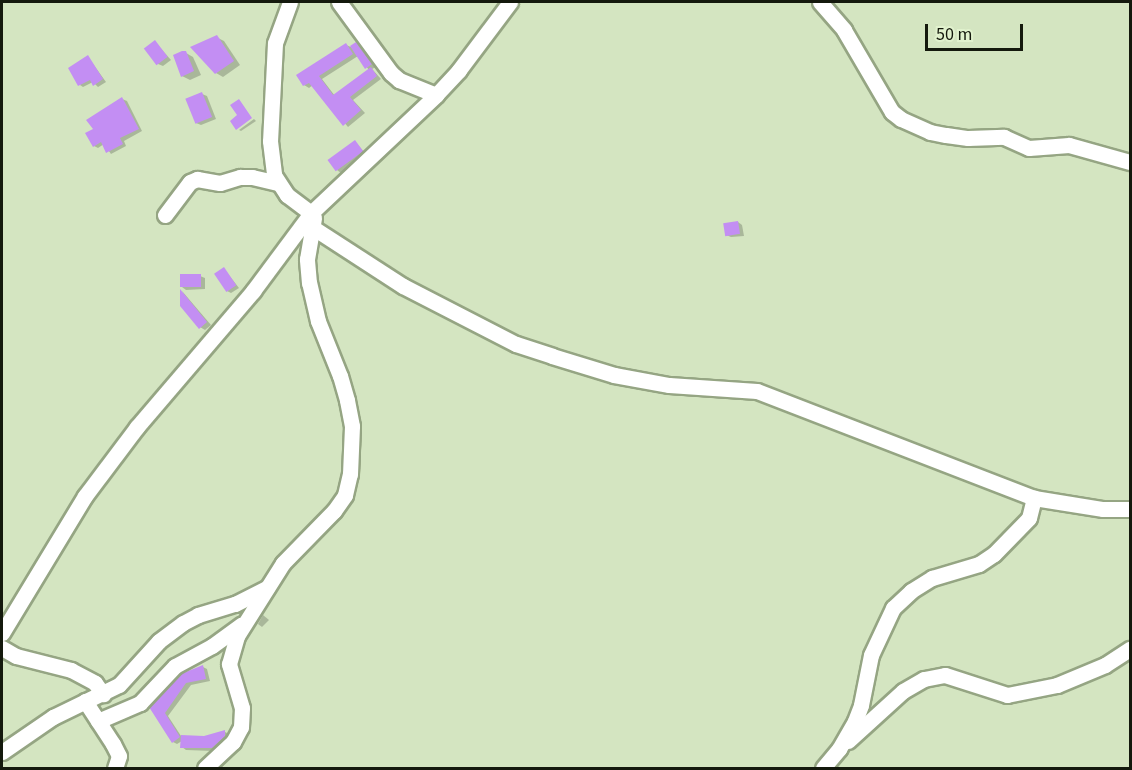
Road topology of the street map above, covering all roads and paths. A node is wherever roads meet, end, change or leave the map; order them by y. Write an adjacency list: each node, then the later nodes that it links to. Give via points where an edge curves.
1 (290, 2): 7 (street, via 275,43 270,141)
2 (339, 2): 5 (street, via 391,73)
3 (510, 2): 5 (street)
4 (820, 2): 6 (street, via 844,30 892,112 901,119 939,133 968,138 1004,137 1029,148 1069,145)
5 (436, 94): 9 (street)
6 (1131, 162)
7 (277, 183): 8 (street, via 252,177 220,183 197,179 190,182); 9 (street)
8 (165, 215)
9 (313, 216): 10 (street, via 403,286 516,344 614,375 669,385 757,391); 12 (street, via 307,259 312,303 347,400 352,426 350,474 345,495 334,511 283,563); 14 (street, via 84,496)
10 (1034, 498): 11 (street, via 1103,509); 20 (street, via 1029,518 994,554 979,564 932,578 893,608 871,655 855,721)
11 (1131, 509)
12 (267, 588): 13 (street); 17 (street, via 183,623 159,641 119,685)
13 (248, 619): 19 (street, via 212,646 175,666 140,703); 23 (street, via 234,644 229,664 242,708 241,727 233,742)
14 (2, 633)
15 (2, 648): 17 (street, via 16,656 79,673 95,682)
16 (1131, 649): 20 (street, via 1105,665 1057,685 1007,695 945,675 924,679 903,691)
17 (103, 694): 18 (street)
18 (85, 701): 19 (street); 21 (street, via 53,717)
19 (98, 721): 22 (street, via 119,756)
20 (839, 749): 24 (street)
21 (2, 752)
22 (115, 768)
23 (206, 768)
24 (823, 768)

